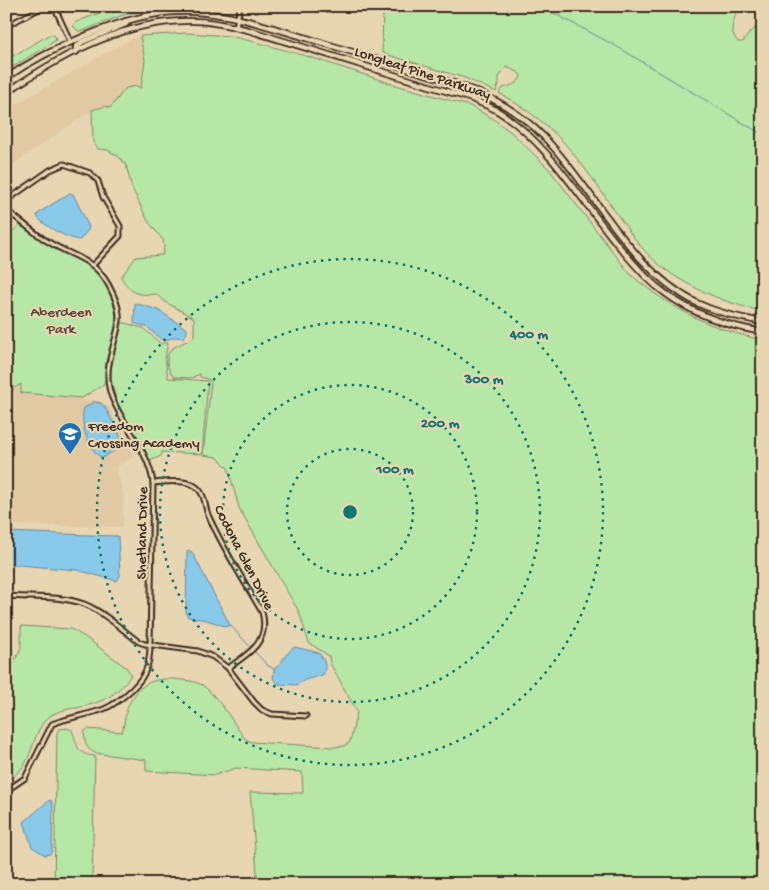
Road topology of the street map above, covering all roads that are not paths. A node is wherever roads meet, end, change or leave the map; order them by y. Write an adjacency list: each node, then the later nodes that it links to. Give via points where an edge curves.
1 (45, 6): 6 (street)
2 (54, 6): 8 (street)
3 (240, 6): 4 (street)
4 (238, 17): 5 (main road, Longleaf Pine Parkway, via 175,12); 7 (street); 12 (main road, Longleaf Pine Parkway, via 470,88)
5 (126, 20): 8 (main road, Longleaf Pine Parkway); 9 (main road, via 126,24 82,42 76,47)
6 (6, 26)
7 (236, 27): 9 (main road, Longleaf Pine Parkway, via 185,21 156,24 117,34); 13 (main road, Longleaf Pine Parkway, via 472,99)
8 (71, 43): 10 (main road, Longleaf Pine Parkway)
9 (76, 52): 11 (main road, Longleaf Pine Parkway)
10 (6, 78)
11 (6, 93)
12 (514, 112): 13 (main road); 17 (main road, Longleaf Pine Parkway, via 542,135 635,252 663,280 696,303)
13 (509, 119): 18 (main road, Longleaf Pine Parkway, via 544,150 608,233 665,294 717,321)
14 (6, 200): 16 (street, via 64,164 90,173 98,181 103,197 120,226 120,236)
15 (6, 207): 16 (street, Shetland Drive, via 47,242)
16 (93, 266): 19 (street, Shetland Drive, via 105,276 118,307 119,323 108,361 112,398 147,460)
17 (763, 322)
18 (763, 332)
19 (153, 483): 21 (street, Shetland Drive); 22 (street, Codona Glen Drive, via 180,482 200,490 218,535 262,612 265,622 260,642)
20 (6, 596): 21 (street, via 86,604 139,642)
21 (150, 645): 22 (street, via 198,651); 24 (street, Shetland Drive, via 145,672 130,691 99,711 52,724 25,778)
22 (228, 668): 23 (street, via 262,710 272,714)
23 (306, 716)
24 (6, 791)
25 (6, 881): 26 (street)
26 (22, 882)

